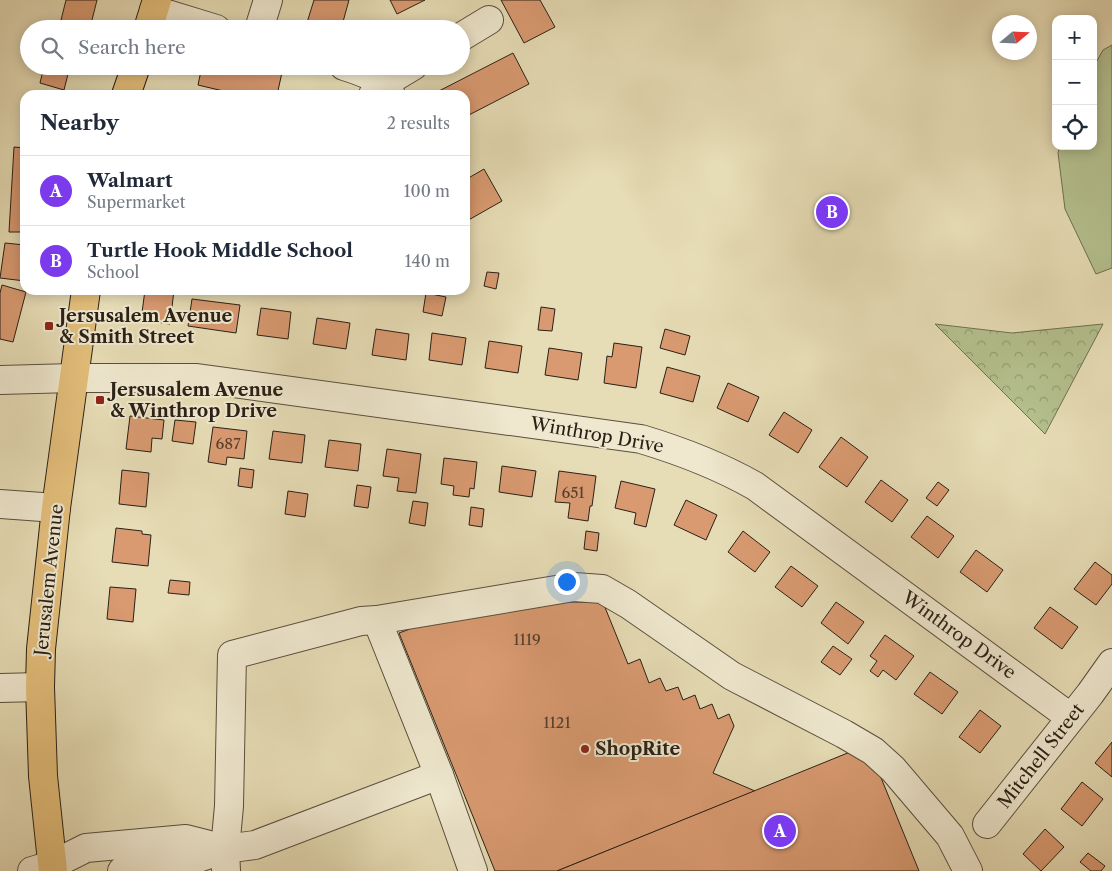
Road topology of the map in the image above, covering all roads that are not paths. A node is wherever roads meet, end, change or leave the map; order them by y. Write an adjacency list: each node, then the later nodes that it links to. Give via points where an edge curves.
1 (268, 0): 4 (street)
2 (153, 13): 3 (street)
3 (181, 20)
4 (262, 20)
5 (489, 20): 6 (street)
6 (470, 32)
7 (133, 75): 10 (main road)
8 (365, 75): 11 (street)
9 (401, 75): 12 (street)
10 (128, 90)
11 (381, 90)
12 (383, 90)
13 (85, 295): 14 (main road, Jerusalem Avenue)
14 (73, 378): 15 (street, Winthrop Drive); 17 (main road, Jerusalem Avenue); 22 (street, Winthrop Drive, via 197,378 641,439 677,450 725,469 755,486)
15 (0, 380)
16 (0, 504): 17 (street)
17 (56, 508): 20 (main road, Jerusalem Avenue)
18 (377, 620): 23 (street); 25 (street, via 361,621 232,655); 29 (street, via 574,587 602,589 732,676 873,751 893,769 950,836)
19 (1112, 663): 22 (street, Mitchell Street)
20 (40, 687): 21 (street); 26 (main road, Jerusalem Avenue, via 43,776)
21 (0, 688)
22 (1070, 717): 24 (street, Mitchell Street)
23 (439, 775): 25 (street, via 255,845); 28 (street)
24 (987, 824)
25 (225, 860): 26 (street, via 186,839 86,848); 27 (street, via 189,861)
26 (53, 869)
27 (122, 871)
28 (473, 871)
29 (968, 871)

